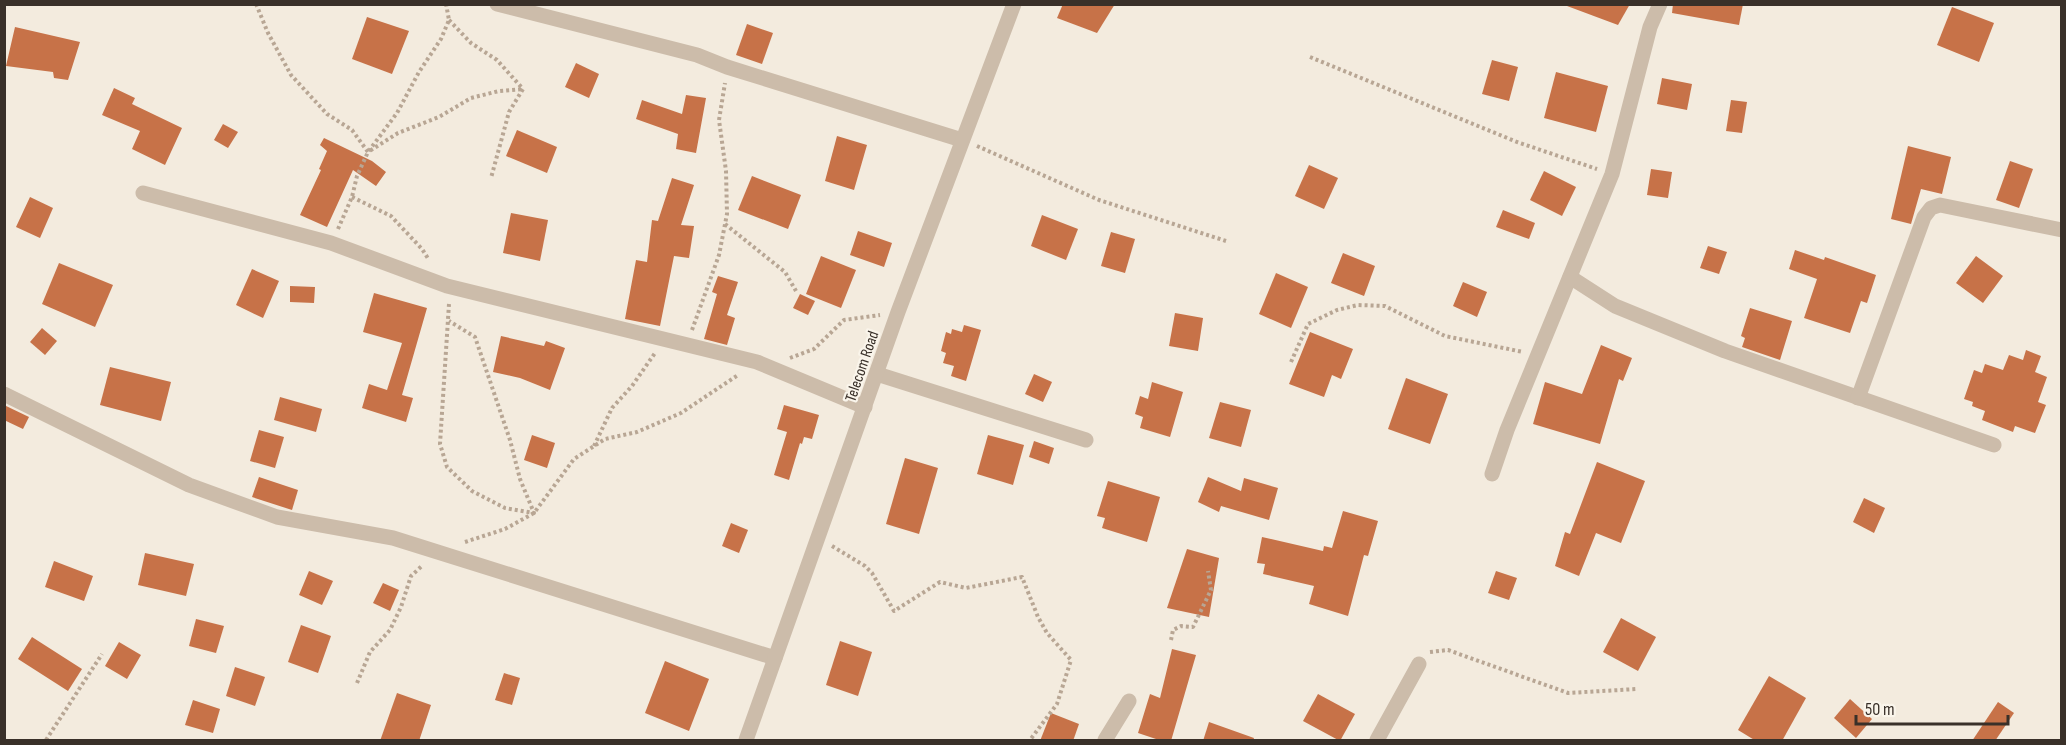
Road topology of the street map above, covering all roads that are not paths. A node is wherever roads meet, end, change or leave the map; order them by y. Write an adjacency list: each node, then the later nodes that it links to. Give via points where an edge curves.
1 (497, 4): 4 (street, via 697,55)
2 (1014, 4): 4 (street, Telecom Road)
3 (1660, 4): 7 (street, via 1650,27 1612,174)
4 (962, 140): 8 (street, Telecom Road)
5 (143, 193): 11 (street, via 332,243 447,286 757,362)
6 (2061, 230): 10 (street, via 1940,205 1931,208 1924,217)
7 (1570, 277): 10 (street, via 1615,306 1725,351); 14 (street)
8 (877, 374): 11 (street, Telecom Road); 12 (street)
9 (4, 394): 15 (street, via 200,489 277,517 393,538)
10 (1858, 398): 13 (street)
11 (866, 407): 15 (street, Telecom Road)
12 (1086, 440)
13 (1994, 445)
14 (1492, 474)
15 (775, 658): 18 (street, Telecom Road)
16 (1419, 664): 20 (street)
17 (1129, 701): 19 (street)
18 (746, 741)
19 (1105, 741)
20 (1377, 741)

